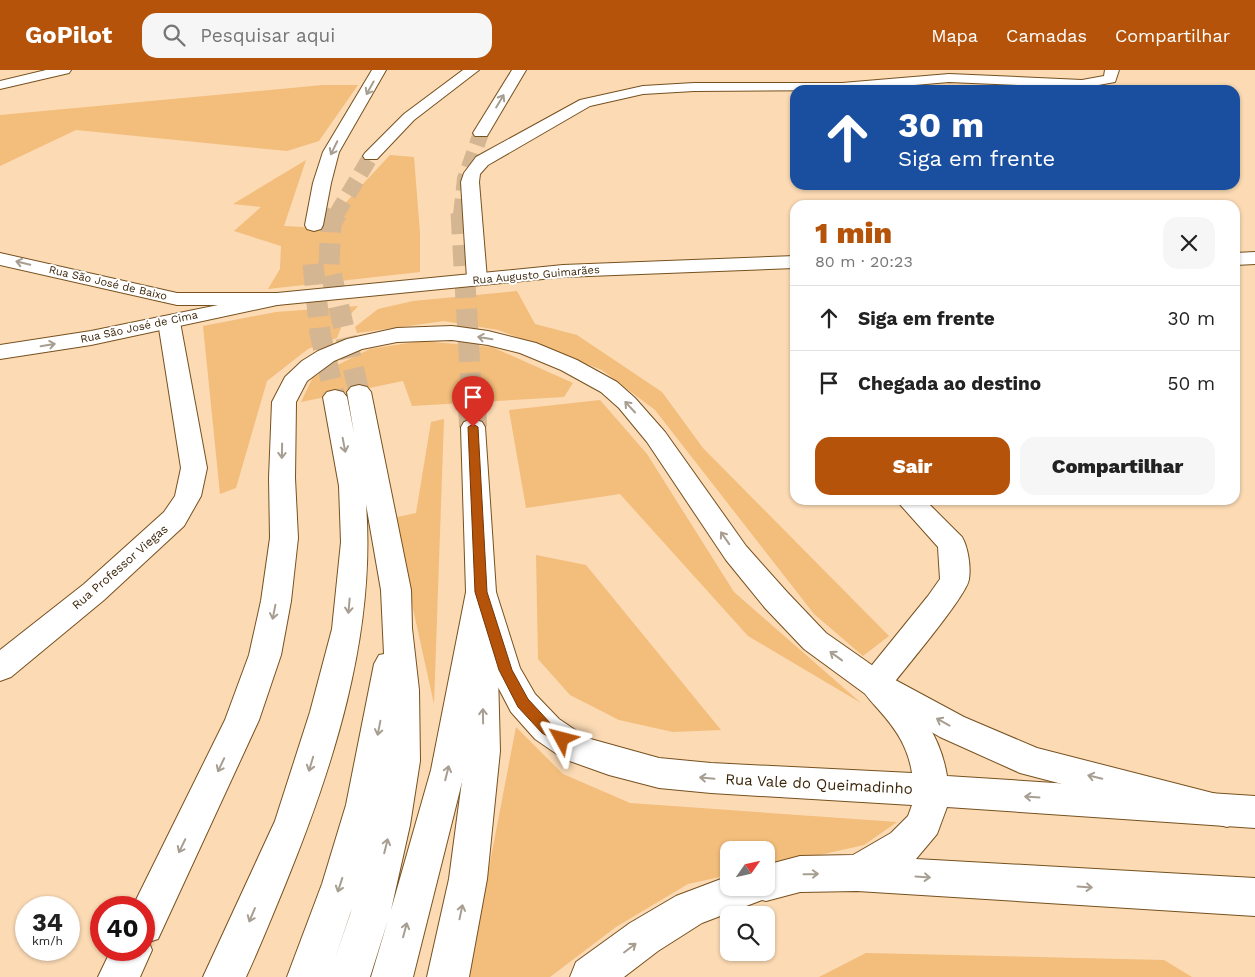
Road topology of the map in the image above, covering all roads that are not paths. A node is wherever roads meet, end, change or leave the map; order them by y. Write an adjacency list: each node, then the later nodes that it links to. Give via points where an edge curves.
1 (64, 70): 6 (main road)
2 (380, 70): 11 (main road, one-way to 11, via 331,152)
3 (472, 70): 10 (main road, via 409,117)
4 (519, 70): 9 (main road, one-way to 4)
5 (1112, 70): 7 (main road, via 1110,79 1082,84 962,78)
6 (0, 85)
7 (869, 85)
8 (790, 87): 16 (main road, via 694,87 624,93 585,103 482,161 472,173 470,182)
9 (481, 133)
10 (371, 156)
11 (314, 225)
12 (0, 258): 18 (main road, Rua São José de Baixo, one-way to 12)
13 (1255, 258): 14 (main road)
14 (1240, 259)
15 (790, 262): 16 (main road, Rua Augusto Guimarães, via 563,271)
16 (477, 279): 17 (main road, Rua Augusto Guimarães)
17 (277, 299): 18 (main road, Rua São José de Cima)
18 (173, 311): 19 (main road, Rua São José de Cima, one-way to 18, via 91,338); 24 (main road, Rua Professor Viegas, via 194,468 188,496 174,519 94,592)
19 (0, 352)
20 (473, 427): 22 (main road)
21 (914, 505): 25 (main road, via 952,544 955,580)
22 (481, 592): 26 (main road, Rua Vale do Queimadinho, one-way to 22, via 659,773 576,749 547,729 523,703 505,670); 38 (main road, one-way to 22, via 448,770); 39 (main road, one-way to 22, via 468,879 483,751)
23 (397, 628): 35 (main road, one-way to 35, via 396,590 347,395 355,542 347,629 327,712 292,821); 36 (main road, one-way to 36, via 364,805 341,884); 37 (main road, one-way to 23, via 372,905 392,825 402,761 403,690)
24 (0, 668)
25 (875, 684): 26 (main road, via 907,719 921,742 930,768); 27 (main road, one-way to 25, via 1032,762 952,727); 32 (main road, one-way to 32, via 815,640 776,600 736,553 656,437 609,387 528,348 488,338 426,332 355,344 310,366 297,377 284,402 284,538 266,655 242,720)
26 (930, 790): 27 (main road, Rua Vale do Queimadinho, one-way to 26); 28 (main road, via 929,813 917,833 899,850)
27 (1241, 812)
28 (857, 873): 29 (main road, one-way to 28, via 800,874); 31 (main road, one-way to 31)
29 (775, 881)
30 (726, 896): 40 (main road, one-way to 30, via 644,937 690,909)
31 (1255, 897)
32 (155, 902)
33 (127, 961): 34 (main road)
34 (119, 977)
35 (224, 977)
36 (308, 977)
37 (349, 977)
38 (392, 977)
39 (448, 977)
40 (591, 977)

